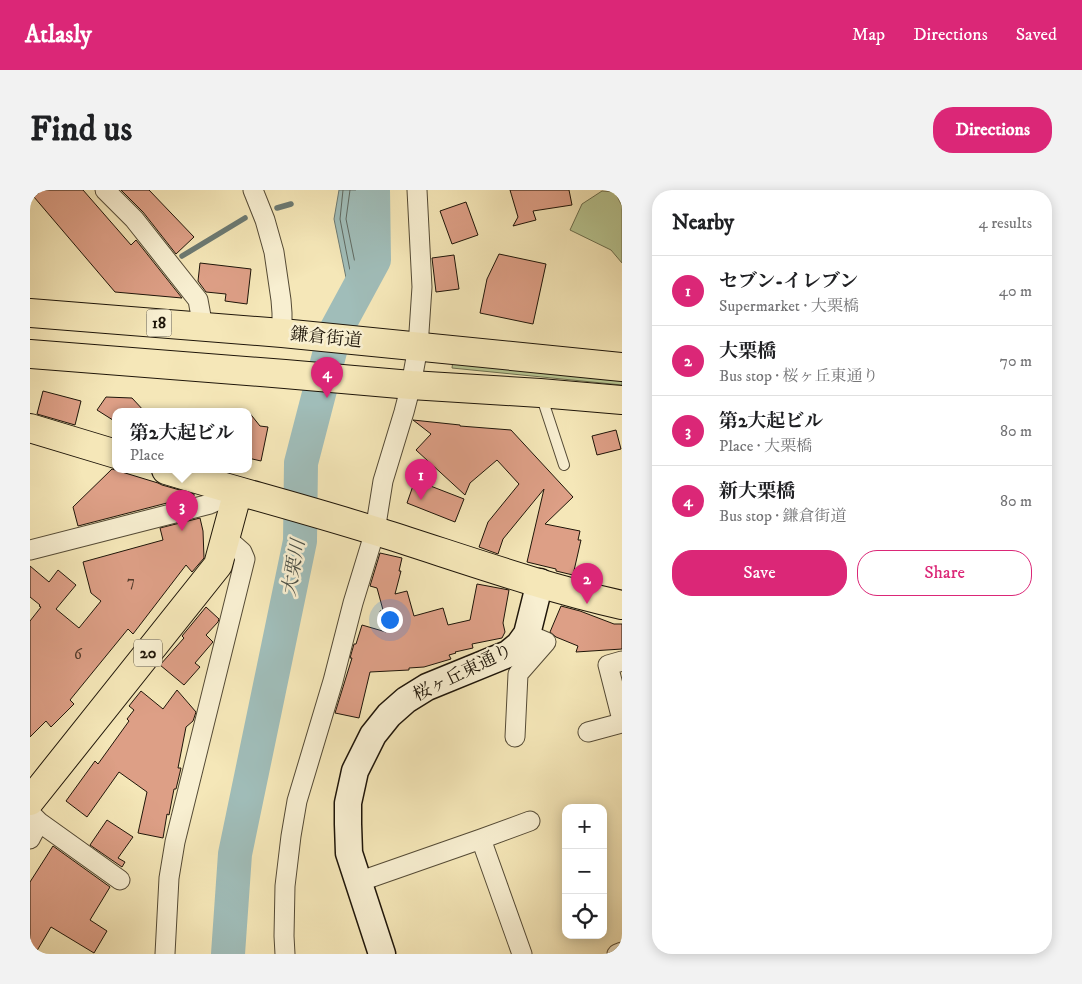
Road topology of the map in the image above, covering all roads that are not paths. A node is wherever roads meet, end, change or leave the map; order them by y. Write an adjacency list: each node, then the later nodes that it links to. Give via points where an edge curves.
1 (105, 190): 5 (street, via 134,219 198,300)
2 (253, 190): 6 (street, via 274,252)
3 (417, 190): 7 (street, via 422,287)
4 (30, 313): 5 (main road, 鎌倉街道 / 18)
5 (203, 327): 6 (main road, 鎌倉街道 / 18)
6 (285, 334): 7 (main road, 鎌倉街道 / 18)
7 (413, 346): 9 (main road, 鎌倉街道 / 18); 10 (street)
8 (30, 354): 10 (main road)
9 (622, 367)
10 (406, 385): 11 (main road); 18 (street, via 404,412)
11 (540, 393): 12 (main road); 15 (lane)
12 (622, 400)
13 (30, 428): 14 (main road)
14 (112, 453)
15 (564, 466)
16 (176, 473): 17 (main road)
17 (250, 495): 18 (main road); 19 (main road, 20); 20 (street)
18 (369, 529): 21 (main road); 35 (street, via 353,603 297,801 285,886)
19 (226, 538): 28 (main road, 20, via 218,566); 34 (street, via 245,559 175,842 169,878)
20 (30, 550)
21 (540, 582): 22 (main road); 23 (street, 桜ヶ丘東通り)
22 (622, 605)
23 (527, 634): 27 (street, via 546,642 518,674); 32 (street, 桜ヶ丘東通り, via 508,654 427,687 406,700 373,735 355,771 348,803 349,853)
24 (622, 661): 25 (street, via 608,666)
25 (622, 722): 26 (street)
26 (588, 732)
27 (515, 737)
28 (32, 819): 31 (street)
29 (530, 821): 30 (street)
30 (480, 840): 32 (street); 37 (street)
31 (120, 880)
32 (358, 882): 36 (street, 桜ヶ丘東通り)
33 (622, 952): 38 (street)
34 (165, 954)
35 (285, 954)
36 (382, 954)
37 (522, 954)
38 (617, 954)

